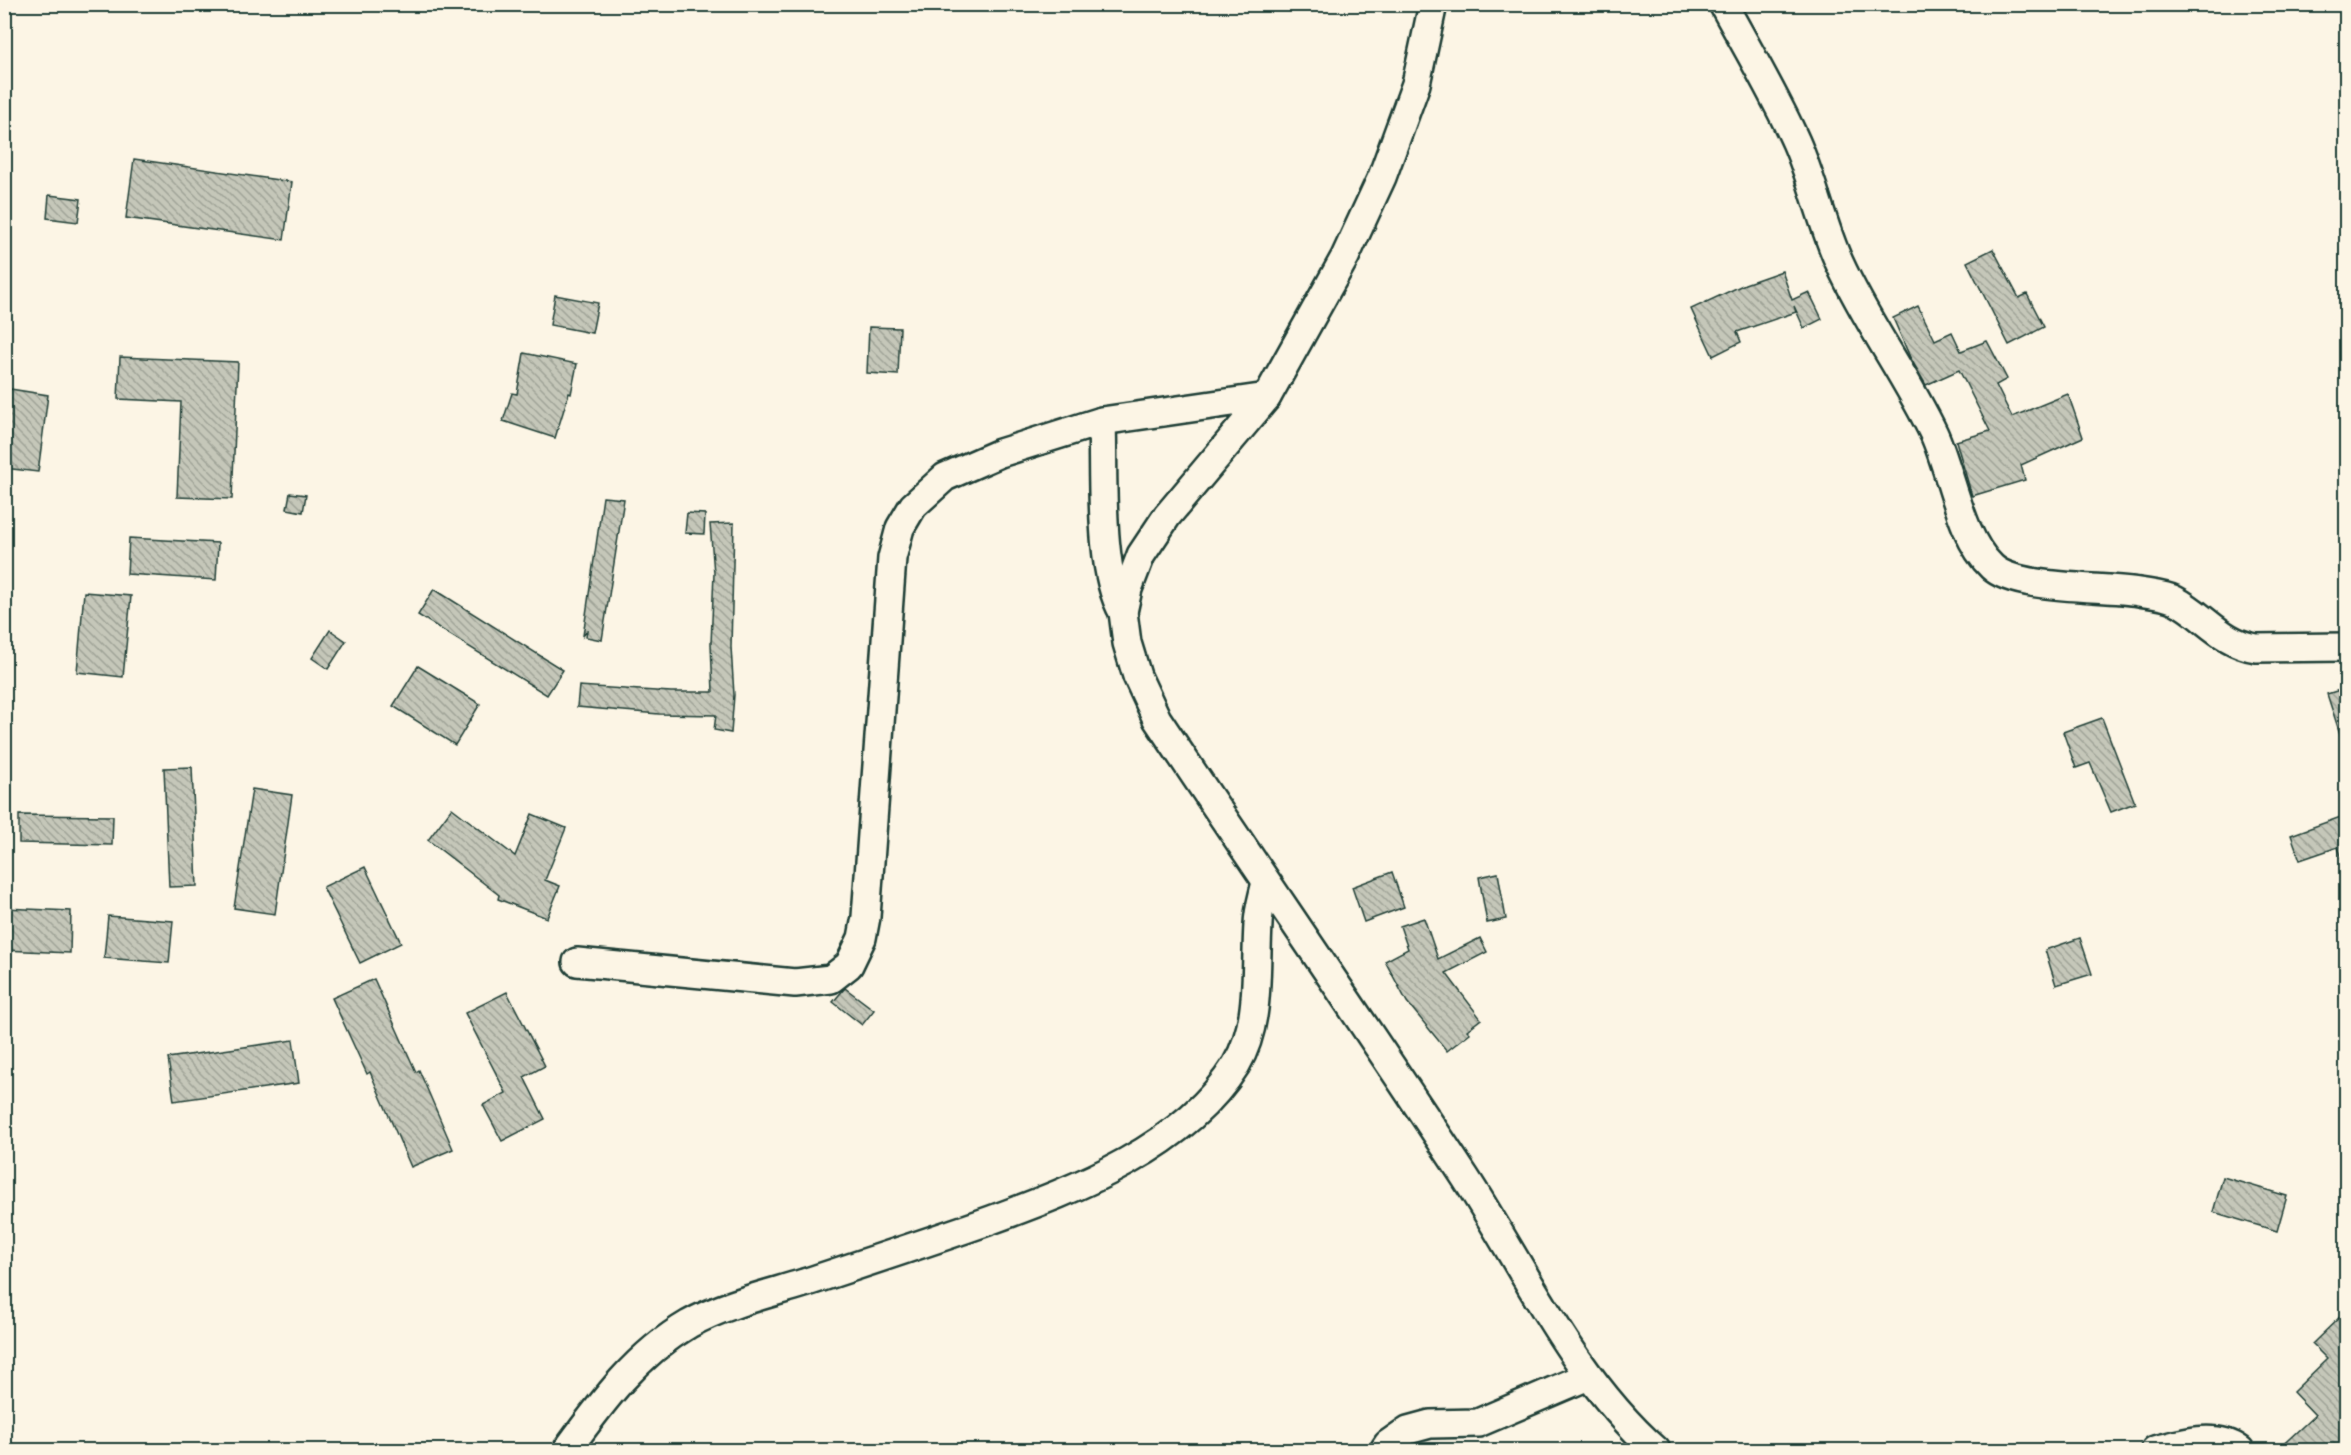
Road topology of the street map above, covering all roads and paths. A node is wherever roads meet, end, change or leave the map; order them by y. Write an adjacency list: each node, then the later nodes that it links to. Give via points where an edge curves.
1 (1433, 4): 3 (street, via 1416,84 1382,177 1345,257)
2 (1724, 4): 6 (street, via 1796,141 1838,260 1865,315 1921,408 1966,524 1979,551 1994,569 2021,579 2068,587 2174,599 2241,646)
3 (1267, 397): 4 (street); 5 (street, via 1167,516 1141,555)
4 (1102, 421): 5 (street, via 1108,570 1114,597); 8 (street, via 1000,453 945,477 913,506 900,528 892,558 866,917 862,938 849,965 831,979 795,983)
5 (1123, 612): 7 (street, via 1137,676 1157,719)
6 (2346, 647)
7 (1266, 882): 9 (street, via 1465,1178); 10 (street, via 1258,924 1252,1024 1236,1064 1207,1099 1164,1138 1108,1173 1046,1199 933,1241 724,1307 688,1324 642,1356)
8 (577, 962)
9 (1588, 1376): 11 (street, via 1478,1423 1430,1424 1408,1430); 12 (street, via 1636,1433)
10 (567, 1450)
11 (1384, 1450)
12 (1656, 1450)
13 (2156, 1450): 14 (street, via 2186,1442 2212,1441)
14 (2240, 1450)

